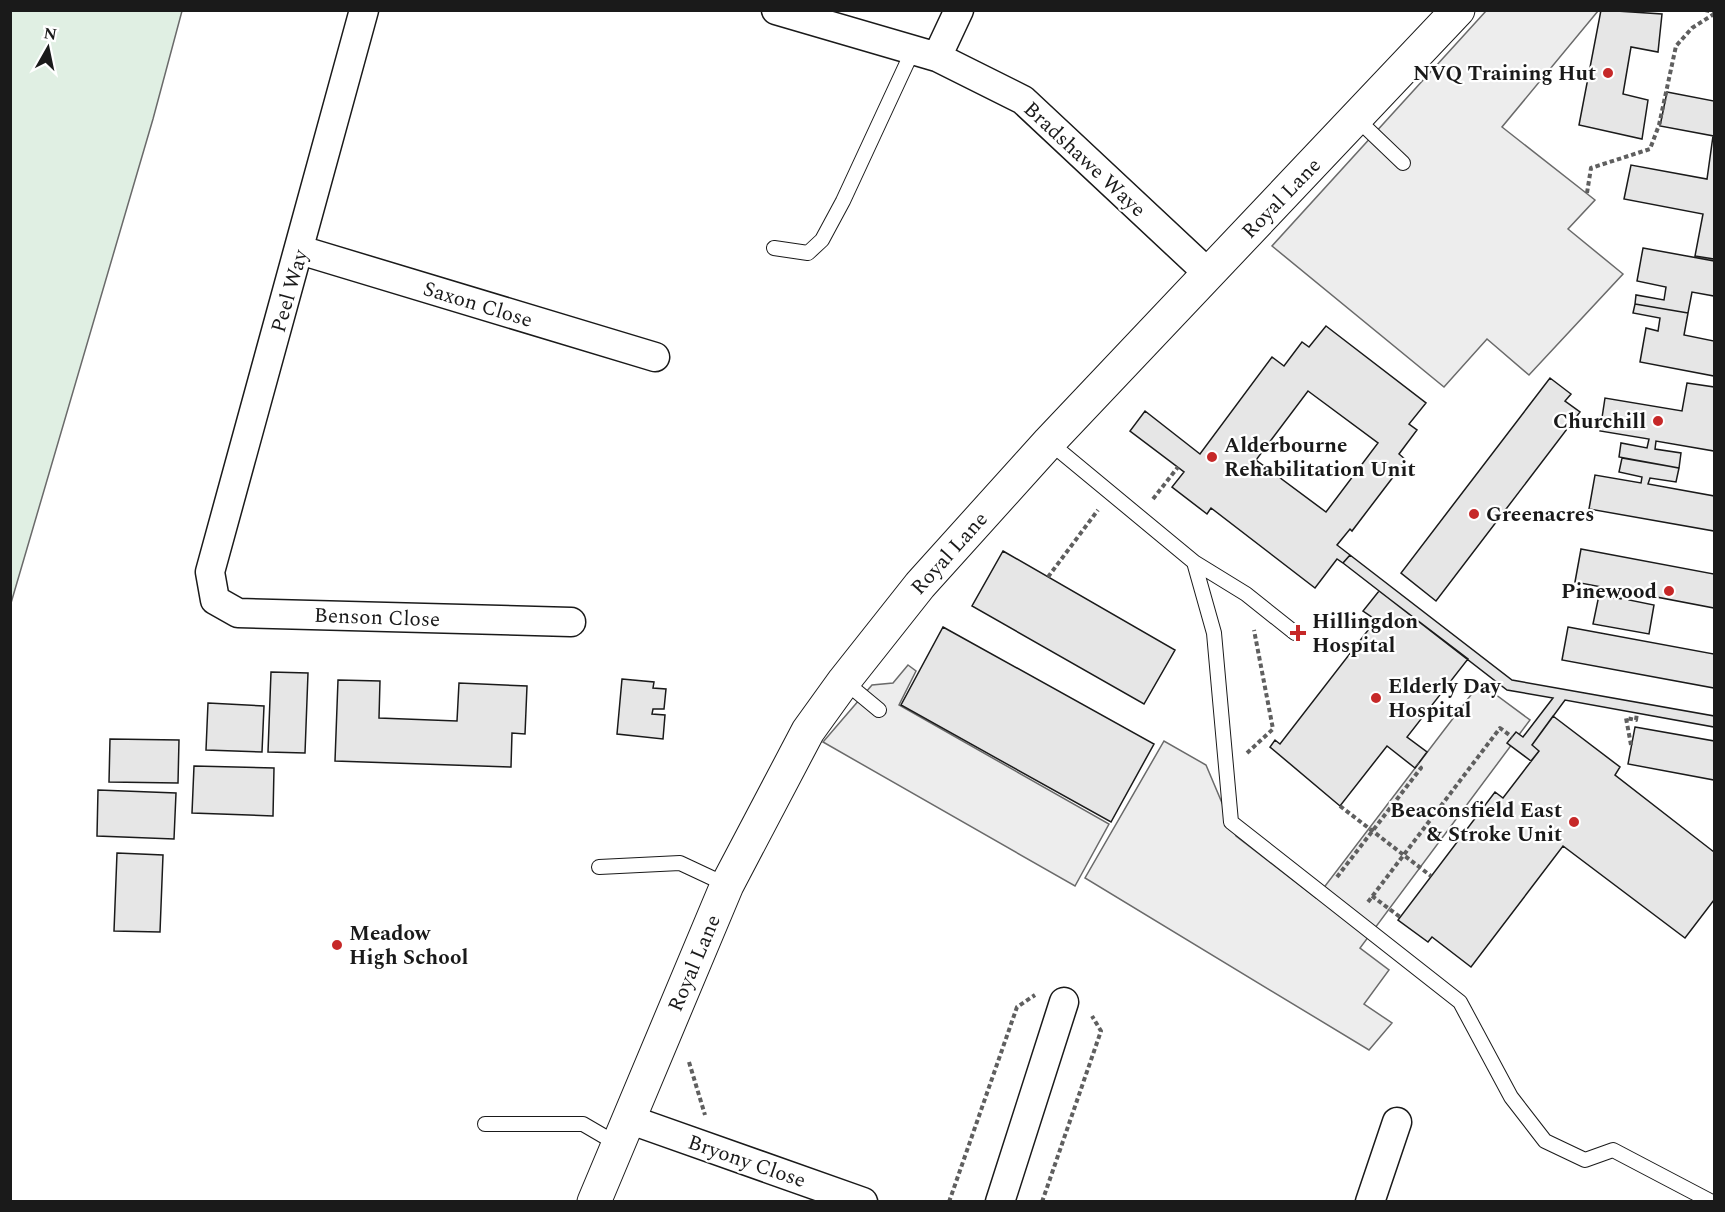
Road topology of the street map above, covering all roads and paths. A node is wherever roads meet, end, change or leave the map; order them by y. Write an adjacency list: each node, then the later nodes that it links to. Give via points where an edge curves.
1 (364, 10): 12 (street, Peel Way)
2 (776, 10): 7 (street, Bradshawe Waye)
3 (959, 10): 7 (street)
4 (1458, 10): 8 (street, Royal Lane)
5 (1705, 10): 6 (path)
6 (1714, 13): 10 (path, via 1692,28 1676,46 1650,149 1591,168)
7 (925, 54): 11 (lane, via 822,240 808,253); 13 (street, Bradshawe Waye, via 1023,100)
8 (1357, 119): 9 (lane); 13 (street, Royal Lane)
9 (1403, 163)
10 (1587, 193)
11 (774, 248)
12 (300, 250): 14 (street, Saxon Close); 20 (street, Peel Way)
13 (1209, 274): 15 (street, Royal Lane)
14 (655, 357)
15 (1049, 442): 17 (lane); 25 (street, Royal Lane, via 920,585)
16 (1178, 467): 18 (path)
17 (1111, 493): 18 (lane); 21 (path)
18 (1140, 517): 19 (lane)
19 (1194, 562): 22 (lane); 31 (lane, via 1214,633)
20 (210, 572): 23 (street, Benson Close, via 215,600 238,613)
21 (1048, 577)
22 (1246, 594): 24 (lane); 31 (path, via 1273,729)
23 (571, 622)
24 (1295, 633)
25 (844, 681): 26 (lane); 38 (street, Royal Lane, via 808,731)
26 (879, 710)
27 (1637, 713): 29 (path, via 1636,720 1626,717)
28 (1512, 737): 34 (path, via 1500,728)
29 (1631, 746)
30 (1417, 764): 33 (path, via 1421,768)
31 (1227, 772): 41 (lane, via 1231,822)
32 (1340, 806): 33 (path)
33 (1372, 831): 34 (path); 37 (path)
34 (1403, 855): 36 (path); 39 (path)
35 (599, 867): 38 (lane, via 680,863)
36 (1431, 876)
37 (1337, 877)
38 (727, 885): 46 (street, Royal Lane)
39 (1372, 896): 40 (path); 41 (path)
40 (1400, 917)
41 (1355, 919): 52 (lane, via 1460,1002 1511,1097 1545,1141 1585,1160 1613,1150)
42 (1064, 1002): 50 (street)
43 (685, 1051): 47 (path)
44 (1397, 1122): 51 (street)
45 (485, 1124): 46 (lane, via 583,1124)
46 (625, 1132): 47 (street, Bryony Close); 48 (street, Royal Lane)
47 (717, 1150): 49 (street, Bryony Close)
48 (594, 1202)
49 (863, 1202)
50 (1000, 1202)
51 (1371, 1202)
52 (1712, 1202)

